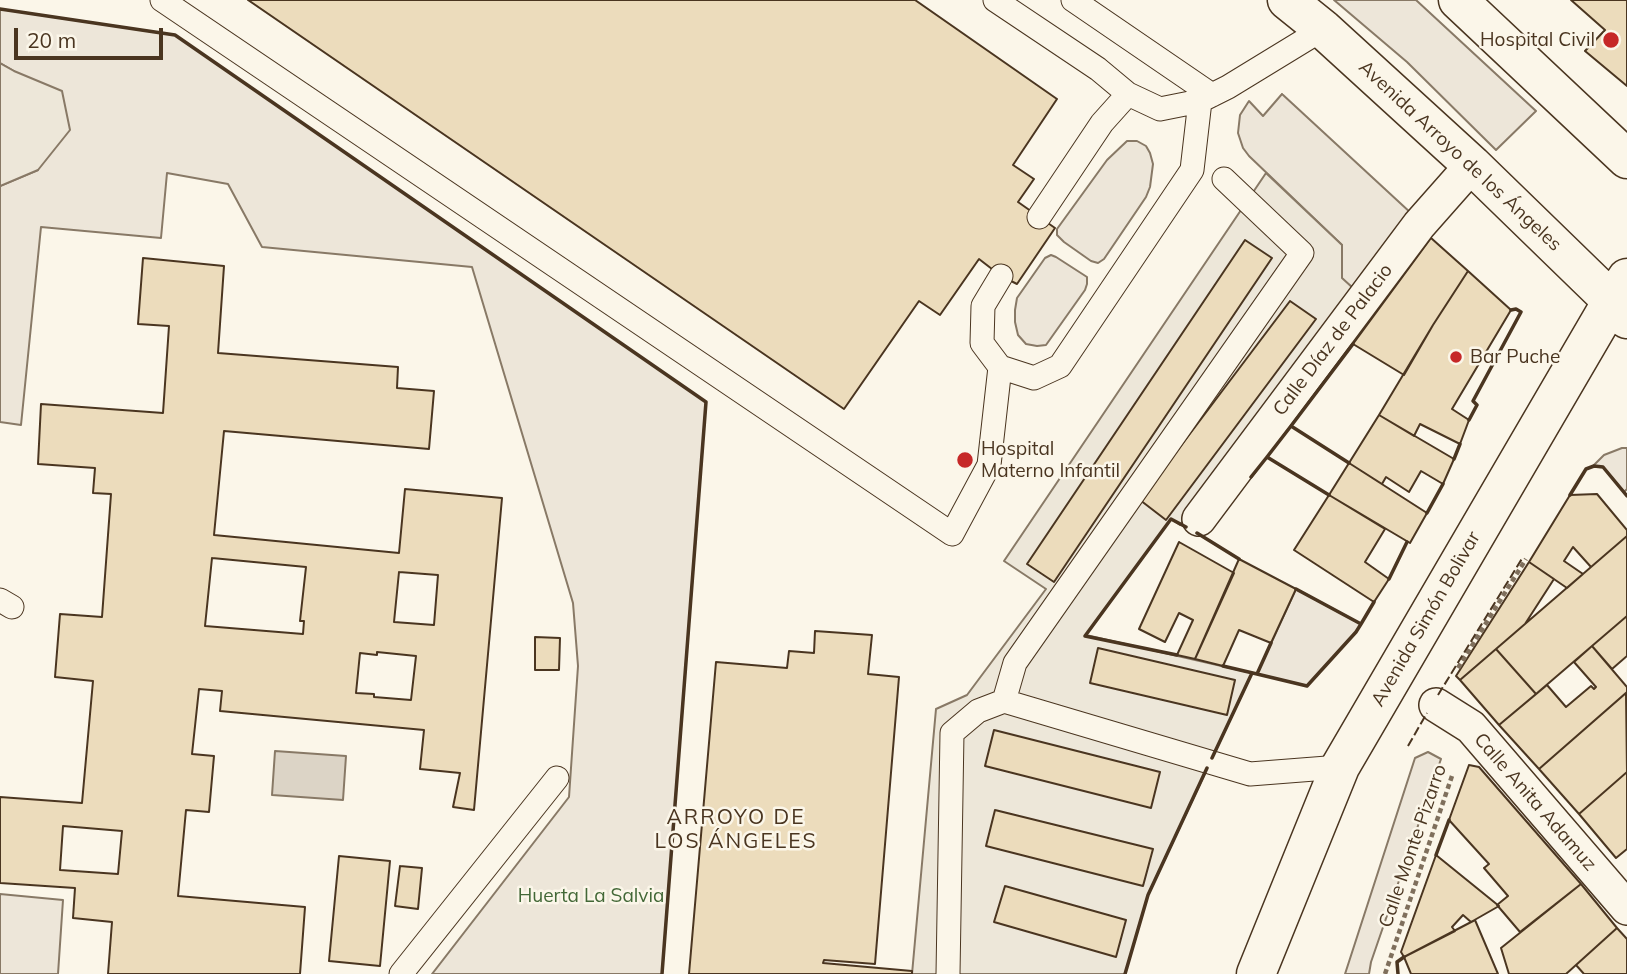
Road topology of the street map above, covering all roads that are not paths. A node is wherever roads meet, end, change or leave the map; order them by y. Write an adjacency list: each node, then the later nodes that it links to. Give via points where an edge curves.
1 (162, 0): 15 (lane, via 952,534 989,465)
2 (995, 0): 7 (lane)
3 (1073, 0): 8 (lane)
4 (1287, 0): 6 (main road, Avenida Arroyo de los Ángeles)
5 (1458, 0): 9 (main road)
6 (1324, 29): 8 (lane); 10 (main road, Avenida Arroyo de los Ángeles)
7 (1128, 94): 8 (lane, via 1160,109); 12 (lane, via 1102,123)
8 (1206, 98): 15 (lane, via 1192,170 1060,366 1034,378)
9 (1627, 159)
10 (1472, 164): 14 (main road, Avenida Arroyo de los Ángeles); 16 (street, Calle Díaz de Palacio, via 1419,225)
11 (1224, 178): 17 (lane, via 1302,253 1015,663)
12 (1039, 217)
13 (1001, 276): 15 (lane, via 983,306 982,343)
14 (1622, 299): 19 (main road, Avenida Simón Bolivar)
15 (1000, 367)
16 (1199, 519)
17 (1004, 701): 19 (lane, via 1250,774); 23 (lane, via 978,711 952,733)
18 (1436, 705): 21 (street, Calle Anita Adamuz, via 1471,727)
19 (1340, 767): 24 (main road, Avenida Simón Bolivar)
20 (556, 778): 22 (lane)
21 (1627, 908)
22 (401, 974)
23 (948, 974)
24 (1256, 974)

